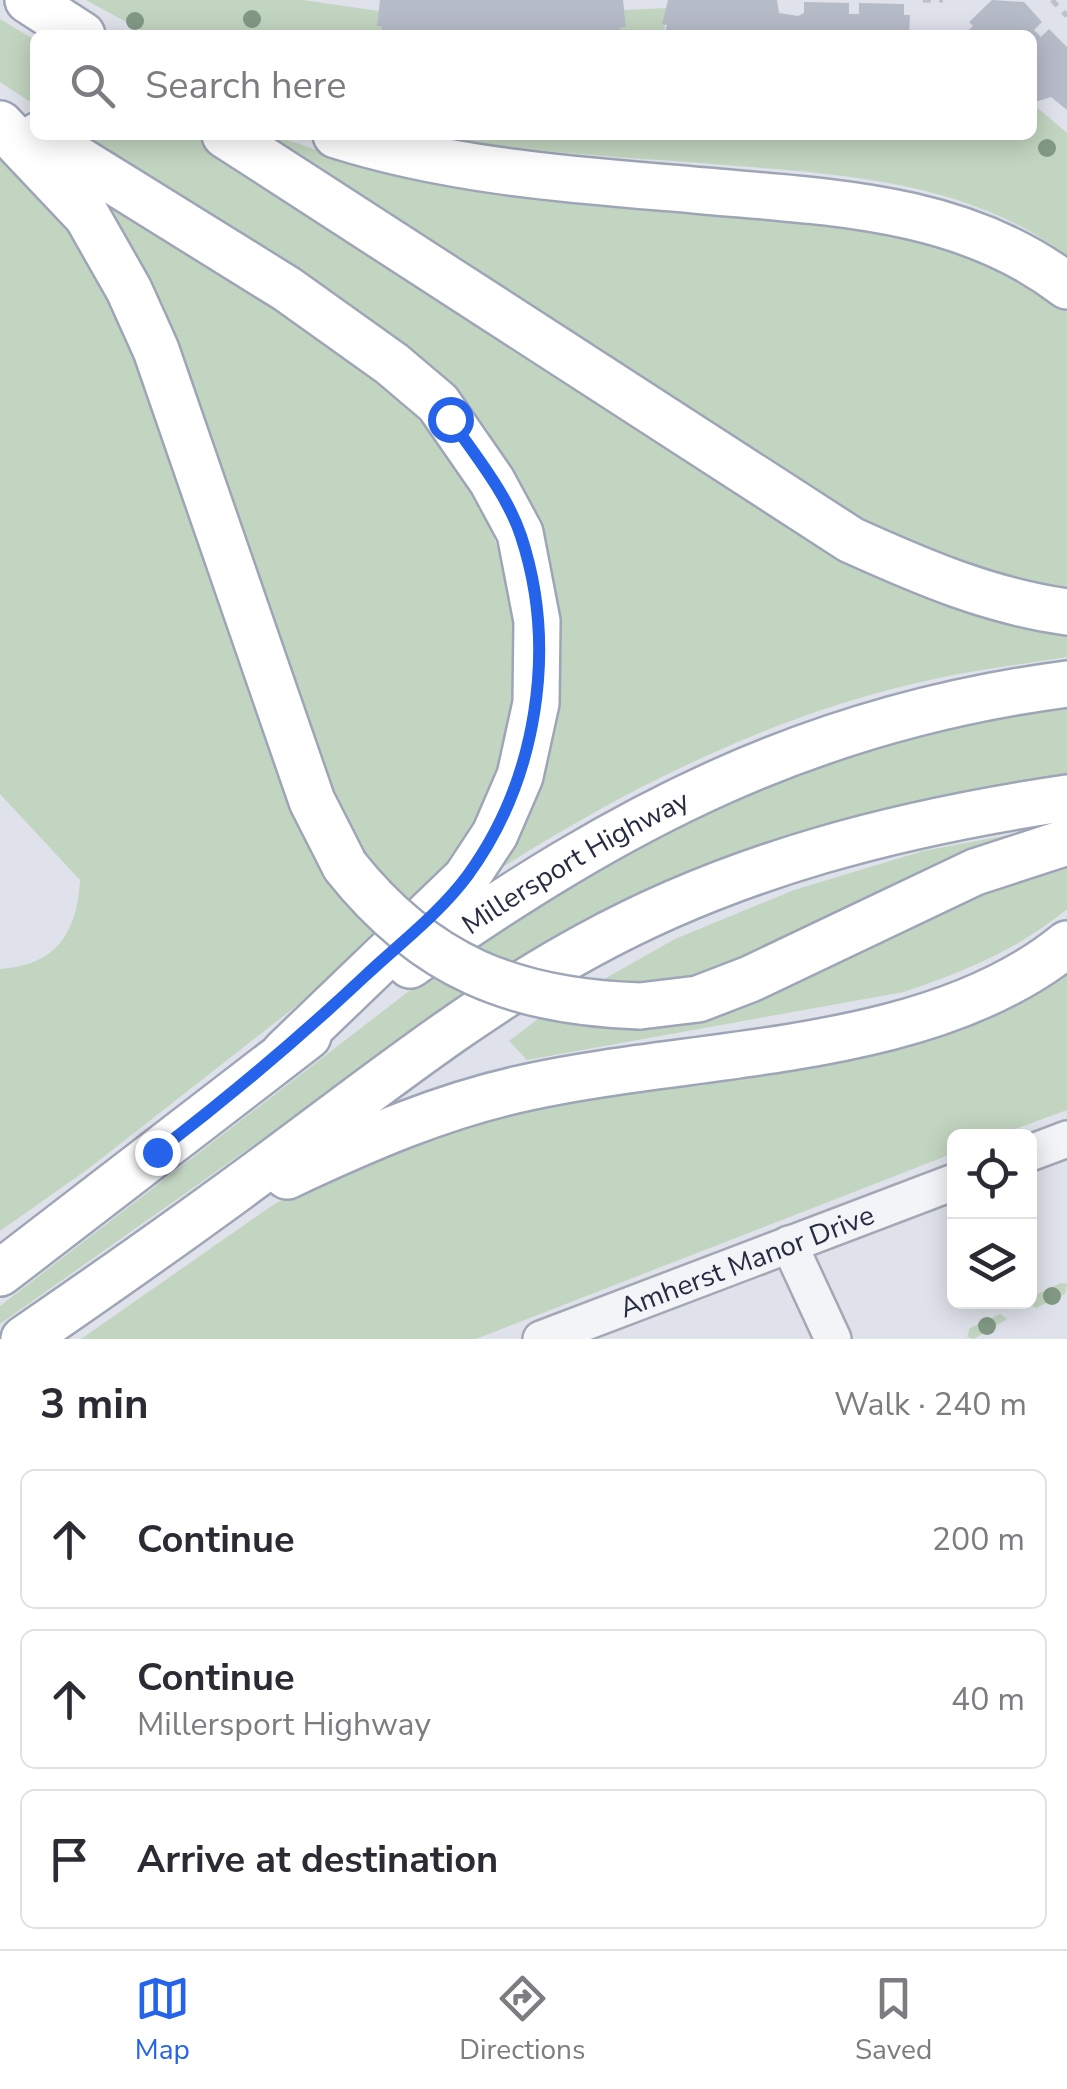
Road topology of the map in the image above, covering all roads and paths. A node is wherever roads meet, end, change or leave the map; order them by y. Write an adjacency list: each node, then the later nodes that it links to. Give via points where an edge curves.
1 (28, 0): 6 (main road)
2 (924, 0): 3 (path)
3 (942, 0)
4 (1052, 0): 5 (path)
5 (1067, 16)
6 (74, 30)
7 (0, 111): 9 (main road)
8 (0, 124): 17 (main road, bridge, via 87,216 129,290 156,350 312,801 345,866 396,922 437,954 539,997 640,1006 698,999 974,872)
9 (30, 130)
10 (47, 140): 19 (main road, via 287,288 392,364 438,403 520,533 537,621 536,703 520,776 495,834 457,888)
11 (234, 140): 14 (main road, via 851,540 942,581 1016,605)
12 (357, 140): 13 (main road, via 474,168 884,210 952,226 1038,264)
13 (1067, 286)
14 (1067, 612)
15 (1067, 684): 19 (main road, Millersport Highway, via 870,724 760,762 585,848)
16 (1067, 798): 23 (main road, via 943,816 822,848 695,894 587,946 456,1026)
17 (1067, 842)
18 (1067, 944): 23 (main road, via 958,1003 853,1036 530,1086 445,1108 392,1126)
19 (285, 1052): 25 (main road, Millersport Highway)
20 (1067, 1139): 21 (street)
21 (1037, 1150)
22 (947, 1185): 24 (street, Amherst Manor Drive)
23 (199, 1218): 26 (main road)
24 (788, 1244): 29 (street, Amherst Manor Drive); 30 (street)
25 (0, 1273)
26 (113, 1278): 27 (main road); 28 (main road)
27 (24, 1339)
28 (42, 1339)
29 (541, 1339)
30 (833, 1339)

